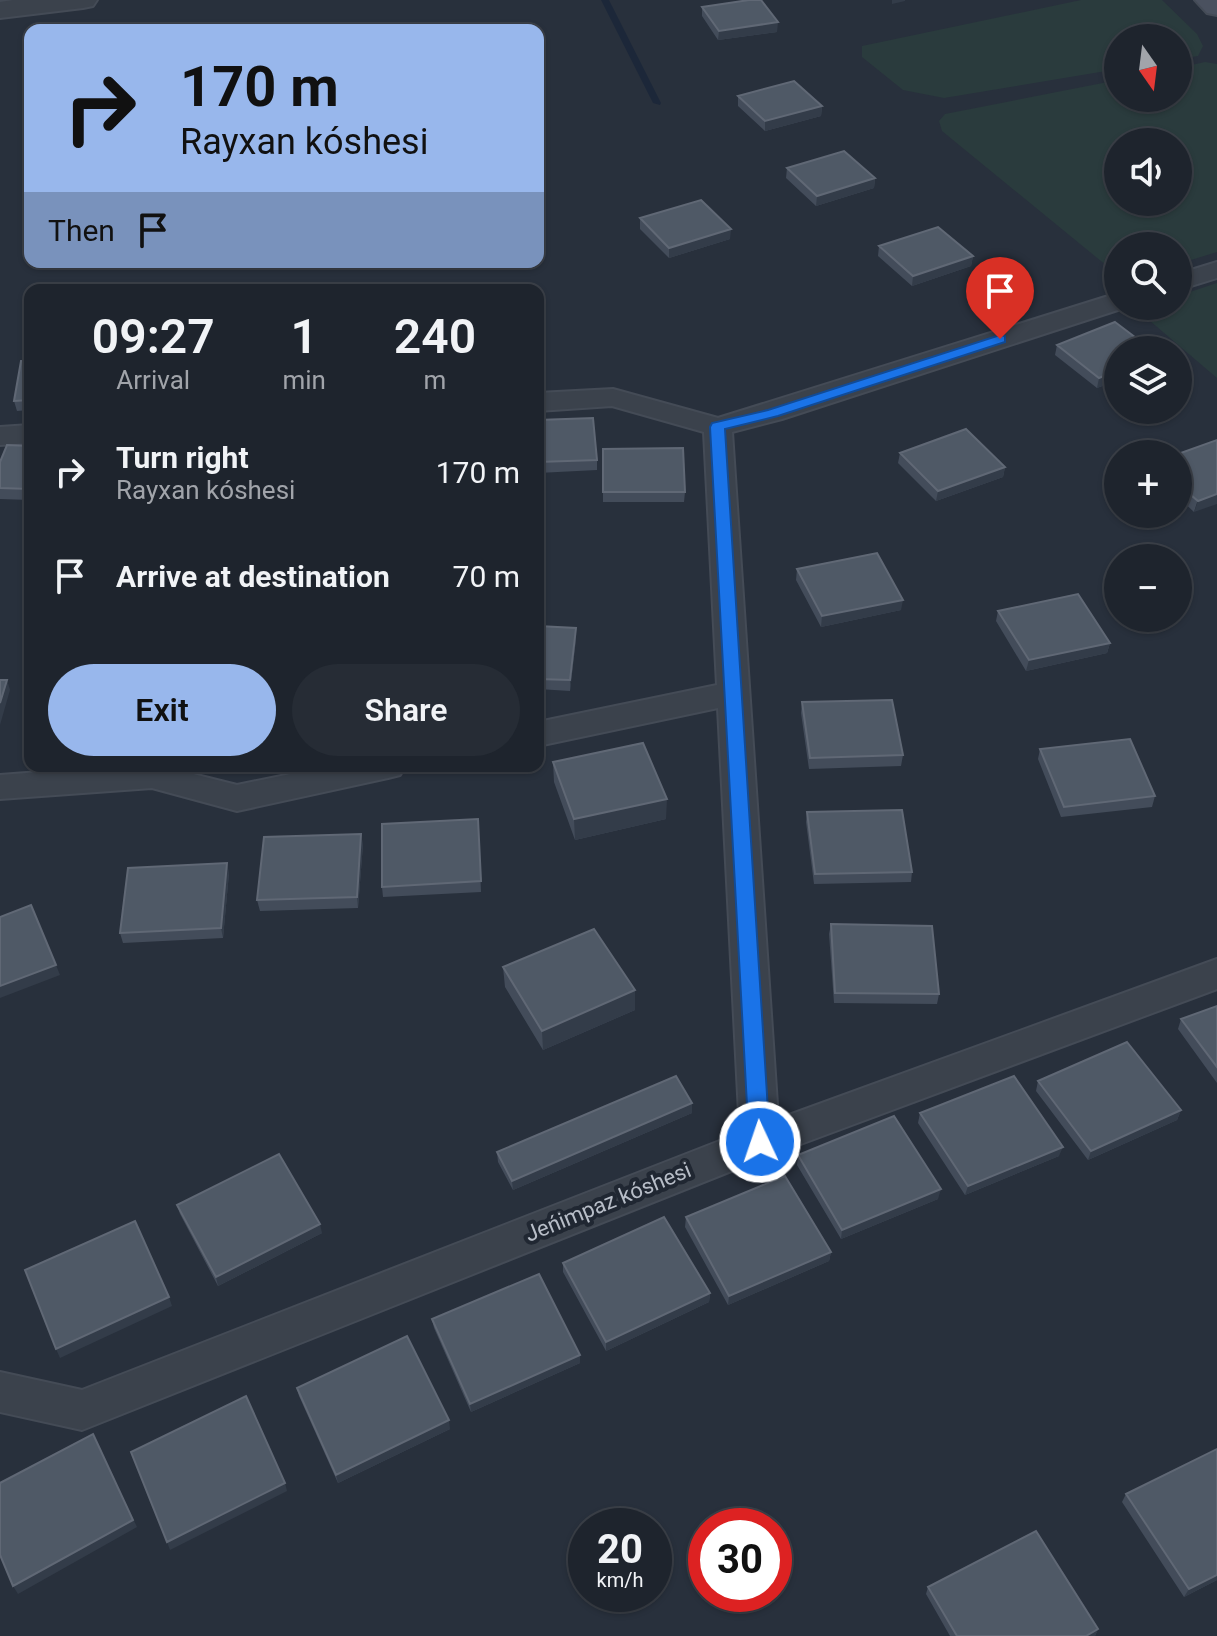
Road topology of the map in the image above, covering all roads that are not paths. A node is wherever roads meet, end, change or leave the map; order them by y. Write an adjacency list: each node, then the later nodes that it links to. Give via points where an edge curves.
1 (83, 0): 4 (street)
2 (1209, 0): 3 (main road)
3 (1217, 7)
4 (0, 10)
5 (1217, 270): 6 (street)
6 (1192, 278)
7 (1104, 306): 9 (street)
8 (544, 402): 9 (street, via 613,397)
9 (718, 427): 12 (street)
10 (24, 434): 11 (street)
11 (0, 436)
12 (733, 693): 13 (street); 17 (street)
13 (544, 733)
14 (360, 772): 15 (street, via 237,798 152,776)
15 (0, 787)
16 (1217, 974): 17 (street, Jeńimpaz kóshesi)
17 (760, 1142): 18 (street, Jeńimpaz kóshesi, via 82,1410)
18 (0, 1392)

